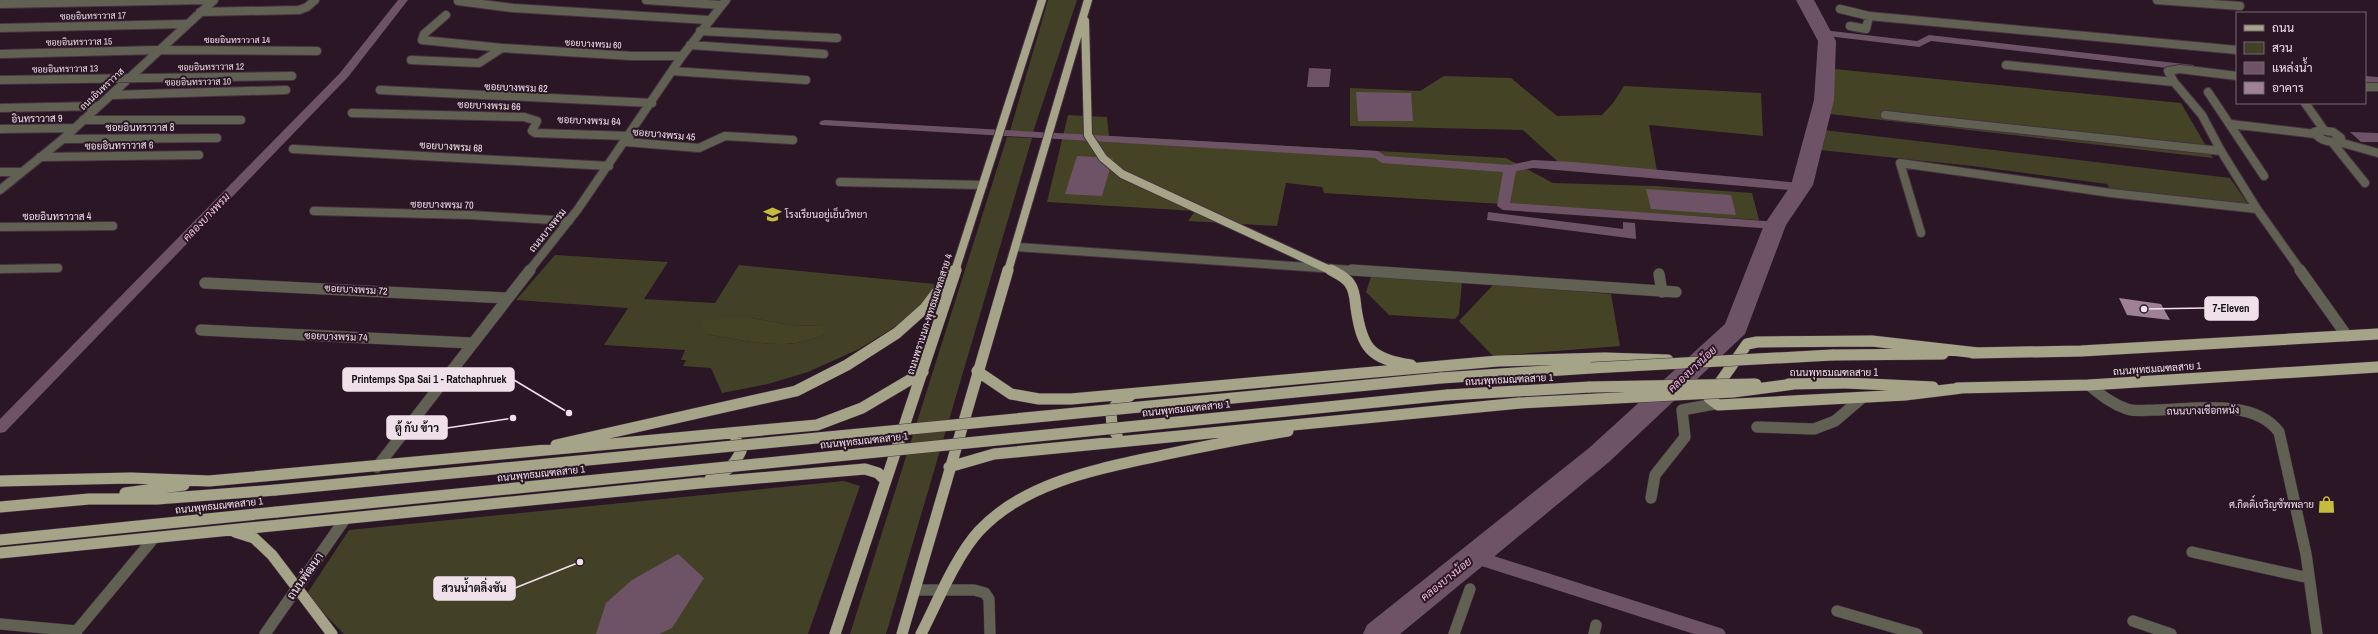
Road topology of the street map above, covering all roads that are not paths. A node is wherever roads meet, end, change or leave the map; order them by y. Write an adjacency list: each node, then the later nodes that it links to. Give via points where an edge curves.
1 (204, 0): 11 (street)
2 (214, 0): 13 (street, ถนนอินทราวาส)
3 (315, 0): 13 (street, via 299,10)
4 (458, 0): 18 (street, via 513,8)
5 (646, 0): 9 (street)
6 (1042, 0): 77 (main road, ถนนพรานนก-พุทธมณฑลสาย 4)
7 (1088, 0): 14 (main road)
8 (2158, 0): 10 (street)
9 (723, 2): 18 (street, ถนนบางพรม)
10 (2237, 3): 15 (street)
11 (0, 4)
12 (1840, 9): 17 (street)
13 (200, 12): 19 (street, ถนนอินทราวาส)
14 (1084, 12): 85 (main road); 89 (main road, via 1090,139 1103,158 1122,174)
15 (2244, 12)
16 (446, 15): 25 (street, ซอยบางพรม 60, via 424,34 422,40)
17 (1869, 16): 20 (street, via 1866,29); 27 (street)
18 (708, 20): 22 (street, ถนนบางพรม)
19 (186, 24): 21 (street, ซอยอินทราวาส 17); 26 (street, ถนนอินทราวาส)
20 (1850, 26)
21 (0, 28)
22 (700, 31): 23 (street); 24 (street, ถนนบางพรม)
23 (837, 38)
24 (690, 45): 30 (street); 31 (street, ถนนบางพรม)
25 (502, 48): 31 (street, ซอยบางพรม 60); 32 (street, via 479,63)
26 (158, 50): 28 (street, ซอยอินทราวาส 14); 29 (street, ซอยอินทราวาส 15); 37 (street, ถนนอินทราวาส)
27 (2236, 50)
28 (317, 51)
29 (0, 54)
30 (824, 54)
31 (682, 56): 34 (street, ถนนบางพรม)
32 (411, 60)
33 (2006, 65): 40 (street)
34 (672, 71): 39 (street); 47 (street, ถนนบางพรม)
35 (292, 76): 37 (street, ซอยอินทราวาส 12)
36 (2236, 76): 40 (street, via 2180,69 2168,71)
37 (130, 78): 38 (street, ซอยอินทราวาส 13); 46 (street, ถนนอินทราวาส)
38 (0, 80)
39 (806, 80)
40 (2174, 82): 67 (street, via 2202,115)
41 (2366, 87): 42 (street)
42 (2378, 87)
43 (286, 90): 46 (street, ซอยอินทราวาส 10)
44 (380, 90): 47 (street, ซอยบางพรม 62)
45 (2208, 92): 55 (street)
46 (111, 95): 49 (street, ถนนอินทราวาส)
47 (652, 103): 61 (street, ถนนบางพรม)
48 (2306, 104): 59 (street)
49 (98, 106): 50 (street); 53 (street, ถนนอินทราวาส)
50 (0, 108)
51 (352, 113): 61 (street, ซอยบางพรม 66, via 524,117 537,120 532,131 535,134)
52 (1885, 115): 67 (street)
53 (83, 120): 54 (street); 56 (street, ถนนอินทราวาส)
54 (241, 120)
55 (2230, 124): 60 (street); 74 (street)
56 (75, 128): 57 (street, อินทราวาส 9); 63 (street, ถนนอินทราวาส)
57 (0, 130)
58 (545, 130): 61 (street, ซอยบางพรม 64)
59 (2324, 130): 60 (street, via 2316,131); 65 (street, via 2342,139)
60 (2315, 134): 65 (street)
61 (629, 137): 64 (street, ซอยบางพรม 45, via 699,148 725,136); 71 (street, ถนนบางพรม)
62 (217, 138): 63 (street, ซอยอินทราวาส 8)
63 (63, 139): 70 (street, ถนนอินทราวาส)
64 (793, 140)
65 (2335, 142): 68 (street); 76 (street)
66 (293, 149): 71 (street, ซอยบางพรม 68)
67 (2220, 151): 79 (street)
68 (2378, 153)
69 (199, 155): 70 (street, ซอยอินทราวาส 6)
70 (40, 157): 73 (street, ถนนอินทราวาส)
71 (609, 166): 81 (street, ถนนบางพรม)
72 (0, 172): 73 (street)
73 (22, 172): 78 (street, ถนนอินทราวาส)
74 (2264, 176)
75 (840, 182): 77 (street)
76 (2365, 183)
77 (983, 185): 86 (main road, ถนนพรานนก-พุทธมณฑลสาย 4)
78 (0, 190)
79 (2257, 209): 84 (street, via 1900,163); 97 (street)
80 (314, 211): 81 (street, ซอยบางพรม 70, via 471,215)
81 (569, 221): 94 (street, ถนนบางพรม)
82 (113, 226): 83 (street, ซอยอินทราวาส 4)
83 (0, 227)
84 (1921, 233)
85 (1017, 247): 89 (street); 103 (main road)
86 (958, 264): 104 (main road, ถนนพรานนก-พุทธมณฑลสาย 4); 115 (main road, via 926,308 903,328 830,375 796,391)
87 (58, 268): 88 (street)
88 (0, 269)
89 (1329, 269): 92 (street); 102 (main road, via 1352,285 1361,336 1369,351 1393,362)
90 (1659, 274): 92 (street)
91 (205, 282): 94 (street, ซอยบางพรม 72)
92 (1662, 292): 93 (street)
93 (1676, 292)
94 (506, 298): 98 (street, ถนนบางพรม)
95 (201, 330): 98 (street, ซอยบางพรม 74)
96 (2378, 334): 97 (main road, ถนนพุทธมณฑลสาย 1)
97 (2346, 336): 99 (main road, ถนนพุทธมณฑลสาย 1, via 2081,351)
98 (471, 343): 116 (street, ถนนบางพรม)
99 (1978, 353): 100 (main road, ถนนพุทธมณฑลสาย 1, bridge, via 1832,355); 110 (main road, via 1872,341 1756,342 1747,344 1709,396)
100 (1685, 362): 102 (main road, bridge, via 1605,358 1498,361); 123 (main road, ถนนพุทธมณฑลสาย 1, bridge, via 1441,378 276,490 157,499)
101 (2378, 366): 106 (main road, ถนนพุทธมณฑลสาย 1)
102 (1431, 367): 108 (main road)
103 (977, 371): 108 (main road, via 1011,394 1039,399); 117 (main road)
104 (923, 372): 113 (main road, via 862,408 817,425); 120 (main road, ถนนพรานนก-พุทธมณฑลสาย 4)
105 (1794, 384): 107 (main road, ถนนพุทธมณฑลสาย 1, bridge, via 1846,383); 111 (main road, bridge, via 1734,392 1520,403); 126 (main road, ถนนพุทธมณฑลสาย 1, bridge, via 1590,387 1447,395)
106 (2089, 385): 107 (main road, ถนนพุทธมณฑลสาย 1); 133 (street, ถนนบางเชือกหนัง, via 2108,401 2129,410 2240,408 2252,411 2272,422 2279,432)
107 (1962, 388): 109 (main road)
108 (1136, 394): 114 (main road, via 1119,402 1111,411 1112,428 1117,435)
109 (1862, 398): 110 (main road); 112 (street, via 1835,421 1814,429)
110 (1714, 404): 122 (street, via 1682,410 1685,438 1655,474)
111 (1375, 417): 114 (main road); 137 (main road, via 1234,440 1087,471 1065,479 1003,509 983,528 963,553)
112 (1757, 427)
113 (722, 433): 115 (main road); 121 (main road, via 734,437 741,451 735,465 724,474)
114 (1130, 440): 117 (main road, via 994,454)
115 (513, 454): 116 (main road)
116 (377, 467): 119 (main road)
117 (949, 467): 136 (main road)
118 (0, 481): 119 (main road, via 131,478)
119 (209, 481): 123 (main road)
120 (886, 481): 121 (main road, via 878,473 865,469); 144 (main road, ถนนพรานนก-พุทธมณฑลสาย 4)
121 (700, 484): 125 (main road)
122 (1651, 498)
123 (89, 499): 124 (main road, ถนนพุทธมณฑลสาย 1)
124 (0, 507)
125 (345, 519): 127 (main road); 134 (street, ถนนพัฒนา)
126 (117, 528): 128 (main road); 130 (main road, ถนนพุทธมณฑลสาย 1)
127 (228, 530): 128 (main road); 134 (main road, via 254,538 272,555)
128 (185, 535): 129 (main road)
129 (154, 538): 132 (main road); 141 (street)
130 (6, 539)
131 (2192, 552): 133 (street)
132 (0, 553)
133 (2309, 578): 151 (street, ถนนบางเชือกหนัง)
134 (296, 589): 142 (street, ถนนพัฒนา); 143 (main road)
135 (1470, 589): 148 (street)
136 (915, 590): 137 (street); 145 (main road)
137 (946, 590): 146 (main road); 147 (street, via 974,590 986,593 989,599)
138 (1837, 611): 149 (street)
139 (2133, 622): 150 (street)
140 (0, 624): 141 (street)
141 (76, 632)
142 (264, 634)
143 (332, 634)
144 (835, 634)
145 (902, 634)
146 (921, 634)
147 (990, 634)
148 (1454, 634)
149 (1917, 634)
150 (2171, 634)
151 (2317, 634)

